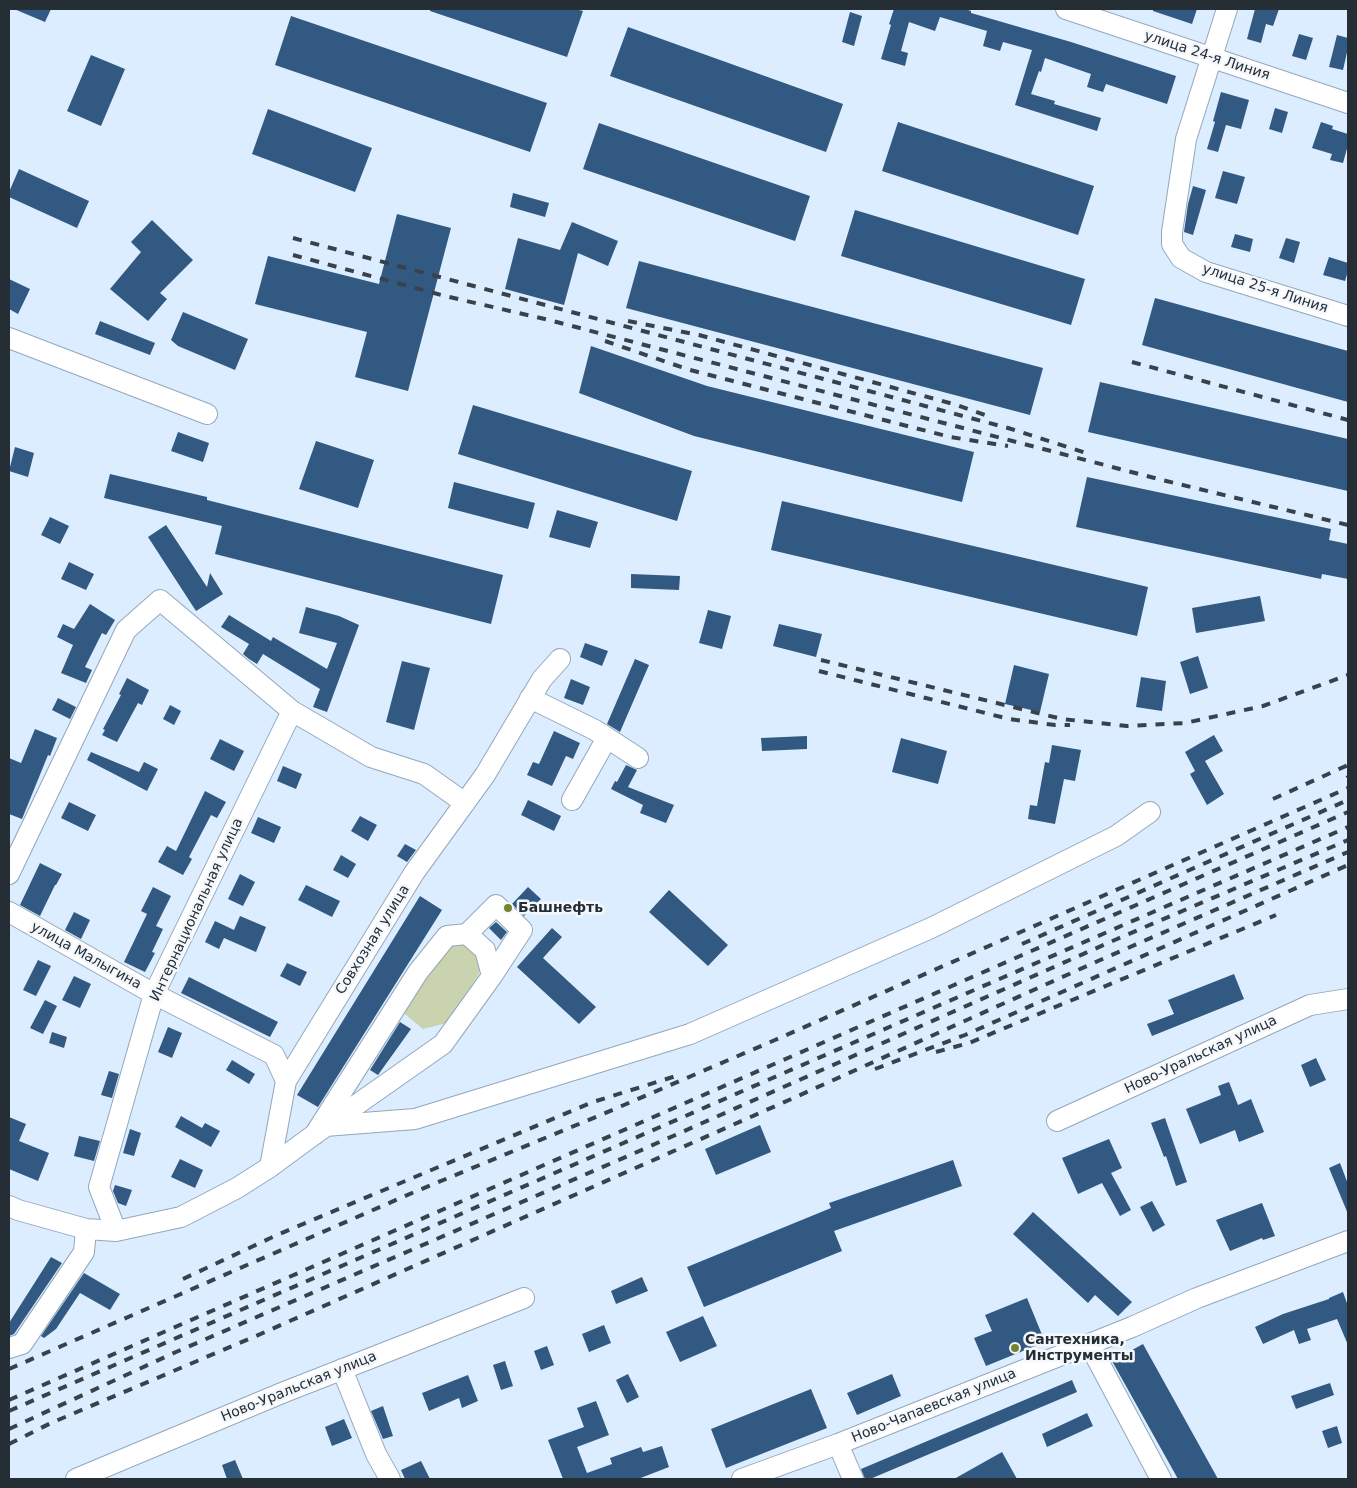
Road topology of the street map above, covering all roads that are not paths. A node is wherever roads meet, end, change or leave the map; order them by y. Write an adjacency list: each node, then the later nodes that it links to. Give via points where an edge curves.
1 (1066, 9): 3 (street, улица 24-я Линия)
2 (1227, 9): 3 (street, улица 25-я Линия)
3 (1212, 57): 4 (street, улица 24-я Линия); 5 (street, улица 25-я Линия, via 1186,139 1172,244 1181,258 1206,272)
4 (1348, 103)
5 (1348, 316)
6 (9, 338): 7 (street)
7 (207, 414)
8 (560, 659): 9 (street, Совхозная улица)
9 (530, 698): 11 (street); 14 (street, Совхозная улица)
10 (292, 710): 14 (street, via 371,757 424,774); 16 (street, via 160,600 126,630); 20 (street, Интернациональная улица)
11 (608, 738): 12 (street); 13 (street)
12 (638, 758)
13 (572, 800)
14 (465, 803): 22 (street, Совхозная улица, via 414,873)
15 (1150, 812): 24 (street, via 1116,836 931,928 690,1034 416,1119)
16 (9, 874)
17 (9, 912): 20 (street, улица Малыгина)
18 (467, 934): 19 (street, via 485,950); 19 (street, via 496,905 522,930); 24 (street, via 448,936 418,972)
19 (492, 976): 24 (street, via 443,1044)
20 (154, 994): 22 (street, улица Малыгина, via 274,1055); 28 (street, Интернациональная улица, via 100,1187)
21 (1348, 999): 23 (street, Ново-Уральская улица, via 1310,1005)
22 (286, 1081): 25 (street)
23 (1057, 1122)
24 (320, 1130): 25 (street)
25 (270, 1167): 28 (street, via 181,1217)
26 (9, 1206): 27 (street)
27 (86, 1229): 28 (street); 32 (street, via 84,1252 22,1344)
28 (116, 1231)
29 (1348, 1241): 31 (street, Ново-Чапаевская улица, via 1197,1298)
30 (524, 1298): 33 (street, Ново-Уральская улица)
31 (1089, 1344): 34 (street, Ново-Чапаевская улица); 39 (street)
32 (9, 1348)
33 (342, 1369): 35 (street, Ново-Уральская улица); 36 (street, via 376,1454)
34 (838, 1444): 37 (street, Ново-Чапаевская улица); 38 (street)
35 (76, 1479)
36 (390, 1479)
37 (742, 1479)
38 (853, 1479)
39 (1161, 1479)

